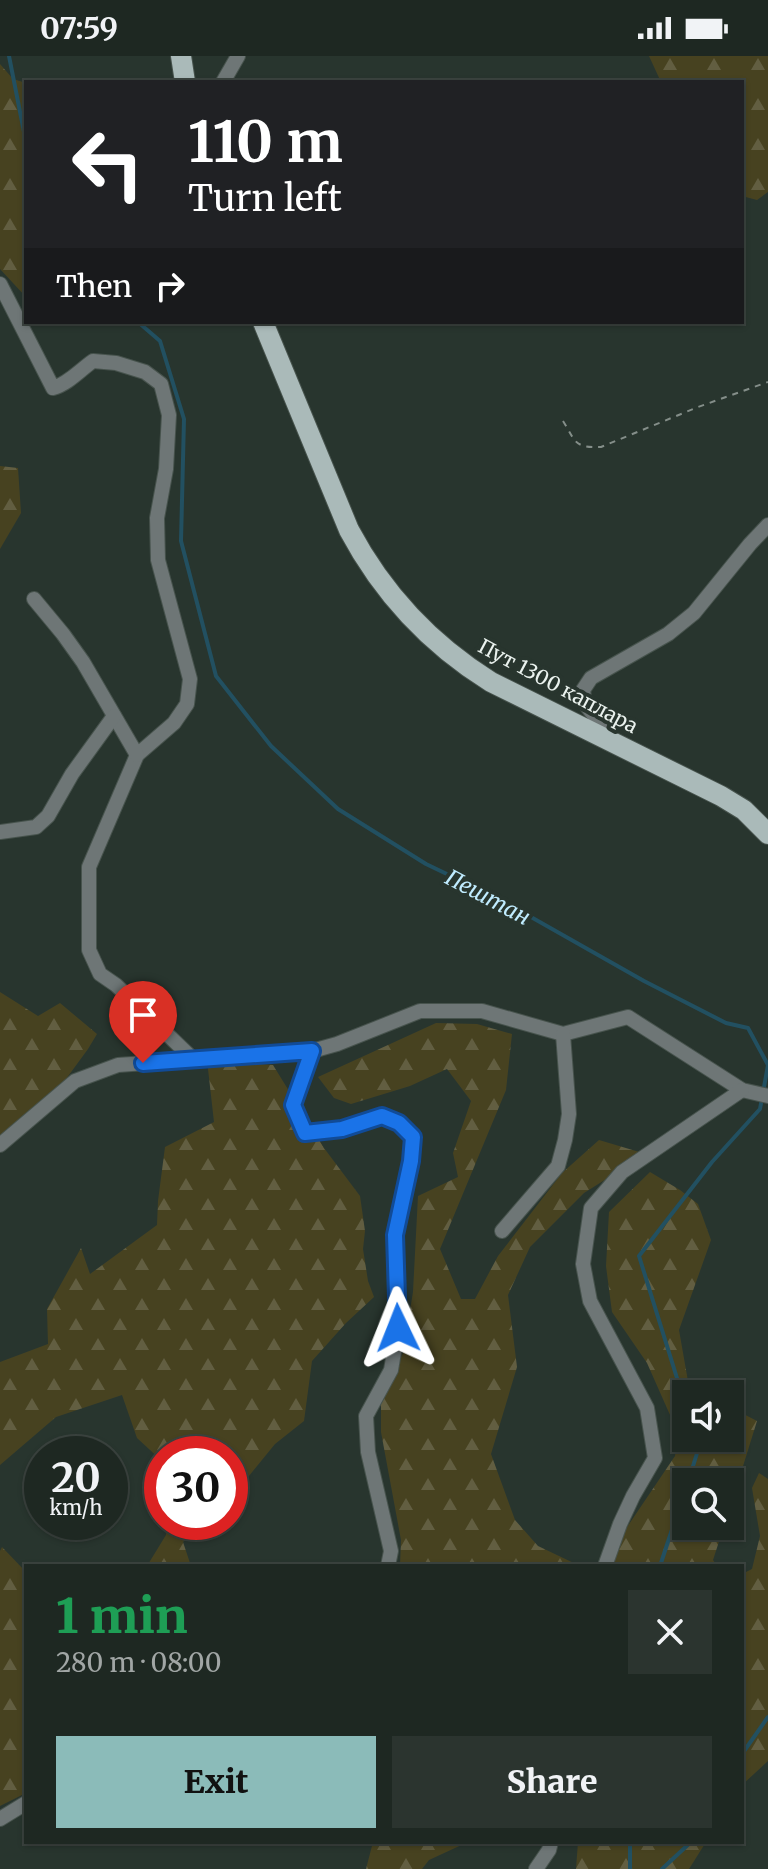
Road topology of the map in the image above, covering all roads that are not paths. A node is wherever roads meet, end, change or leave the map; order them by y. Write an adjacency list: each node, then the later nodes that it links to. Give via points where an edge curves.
1 (181, 56): 3 (main road)
2 (238, 56): 4 (street)
3 (185, 80)
4 (224, 80)
5 (0, 284): 11 (street, via 53,388 93,361 145,372 161,384 169,415 157,518 158,560 190,679 187,704 174,723)
6 (264, 324): 10 (main road, Пут 1300 каплара, via 349,530 397,603 439,646 474,671)
7 (768, 525): 10 (street, via 694,613 591,678 583,690 585,704)
8 (34, 599): 9 (street, via 83,662)
9 (114, 716): 11 (street); 12 (street, via 48,816 36,827)
10 (619, 746): 13 (main road, Пут 1300 каплара, via 734,803)
11 (137, 755): 16 (street, via 89,867 89,950 100,974)
12 (0, 832)
13 (768, 834)
14 (563, 1034): 15 (street, via 482,1011 420,1011); 17 (street, via 628,1017); 20 (street, via 569,1114 558,1166)
15 (312, 1051): 16 (street); 21 (street, via 293,1105 305,1133 342,1129 382,1116 413,1137 395,1235 398,1328 391,1370 366,1416 368,1452 391,1551)
16 (193, 1059): 19 (street, via 118,1065 75,1081)
17 (742, 1090): 18 (street); 22 (street, via 622,1172 591,1208 583,1264 590,1301 647,1408 655,1458)
18 (768, 1096)
19 (0, 1145)
20 (502, 1231)
21 (388, 1564)
22 (606, 1564)
23 (24, 1804): 24 (street)
24 (0, 1819)
25 (550, 1844): 26 (street)
26 (536, 1869)

